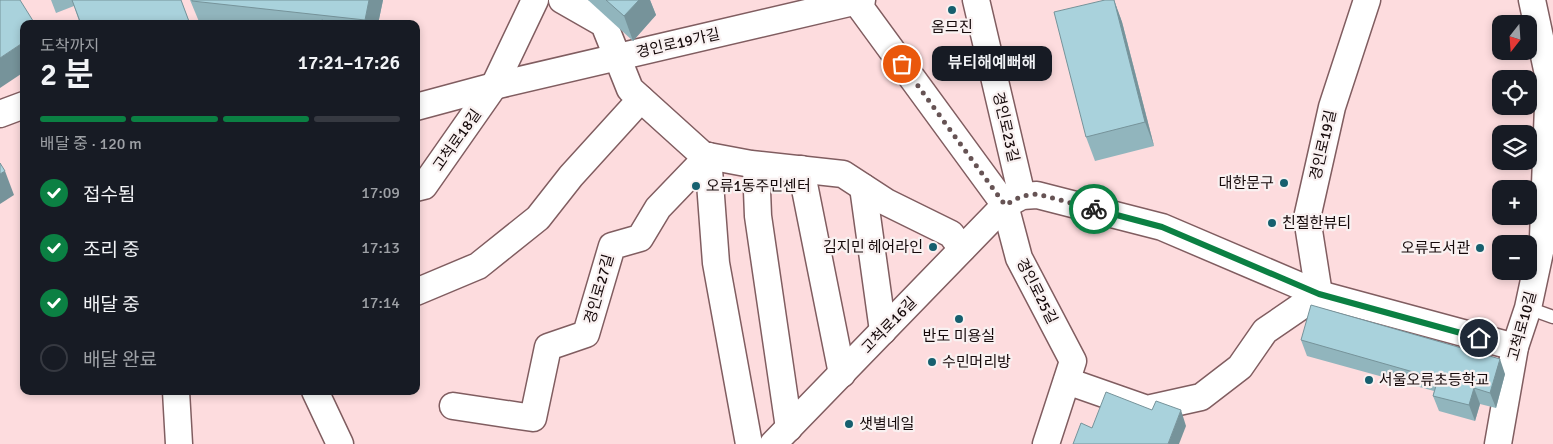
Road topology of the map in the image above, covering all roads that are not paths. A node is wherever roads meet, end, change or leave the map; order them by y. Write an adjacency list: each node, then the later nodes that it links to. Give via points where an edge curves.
1 (534, 0): 8 (street, 고척로18길)
2 (562, 0): 7 (street, via 604,24)
3 (858, 0): 7 (street, 경인로19가길); 18 (street, 경인로25길)
4 (976, 0): 18 (street, 경인로23길)
5 (1367, 0): 22 (street, 경인로19길, via 1332,107 1307,218)
6 (1532, 0): 19 (street, 고척로10길, via 1549,78)
7 (617, 58): 8 (street, 경인로19가길); 9 (street, via 630,89)
8 (494, 86): 10 (street, 고척로18길); 16 (street, 고척로18길, via 424,186)
9 (640, 99): 13 (street); 21 (street, via 538,218 478,266)
10 (420, 106)
11 (20, 107): 12 (street)
12 (0, 114)
13 (708, 156): 14 (street); 31 (street, 경인로27길, via 658,208 640,238 612,246 586,334 548,347 534,418); 35 (street, via 716,263)
14 (756, 165): 15 (street); 32 (street, via 758,216)
15 (801, 169): 17 (street, via 842,174); 27 (street)
16 (420, 187)
17 (863, 187): 20 (street, via 951,234); 25 (street)
18 (1013, 201): 20 (street, 고척로16길); 22 (street, via 1037,194 1162,227); 28 (street, 경인로25길, via 1019,258 1073,361)
19 (1548, 240): 23 (street, 고척로10길)
20 (962, 249): 25 (street, 고척로16길)
21 (420, 290)
22 (1319, 294): 26 (street); 28 (street, via 1265,330 1240,367 1201,397 1147,409)
23 (1528, 308): 24 (lane); 26 (street, 고척로10길)
24 (1553, 317)
25 (883, 332): 27 (street, 고척로16길)
26 (1515, 347): 37 (street, 고척로10길)
27 (842, 374): 32 (street, 고척로16길)
28 (1067, 381): 36 (street, 경인로25길)
29 (176, 395): 33 (street)
30 (317, 395): 34 (street)
31 (453, 406)
32 (781, 436)
33 (179, 444)
34 (340, 444)
35 (749, 444)
36 (1046, 444)
37 (1498, 444)

